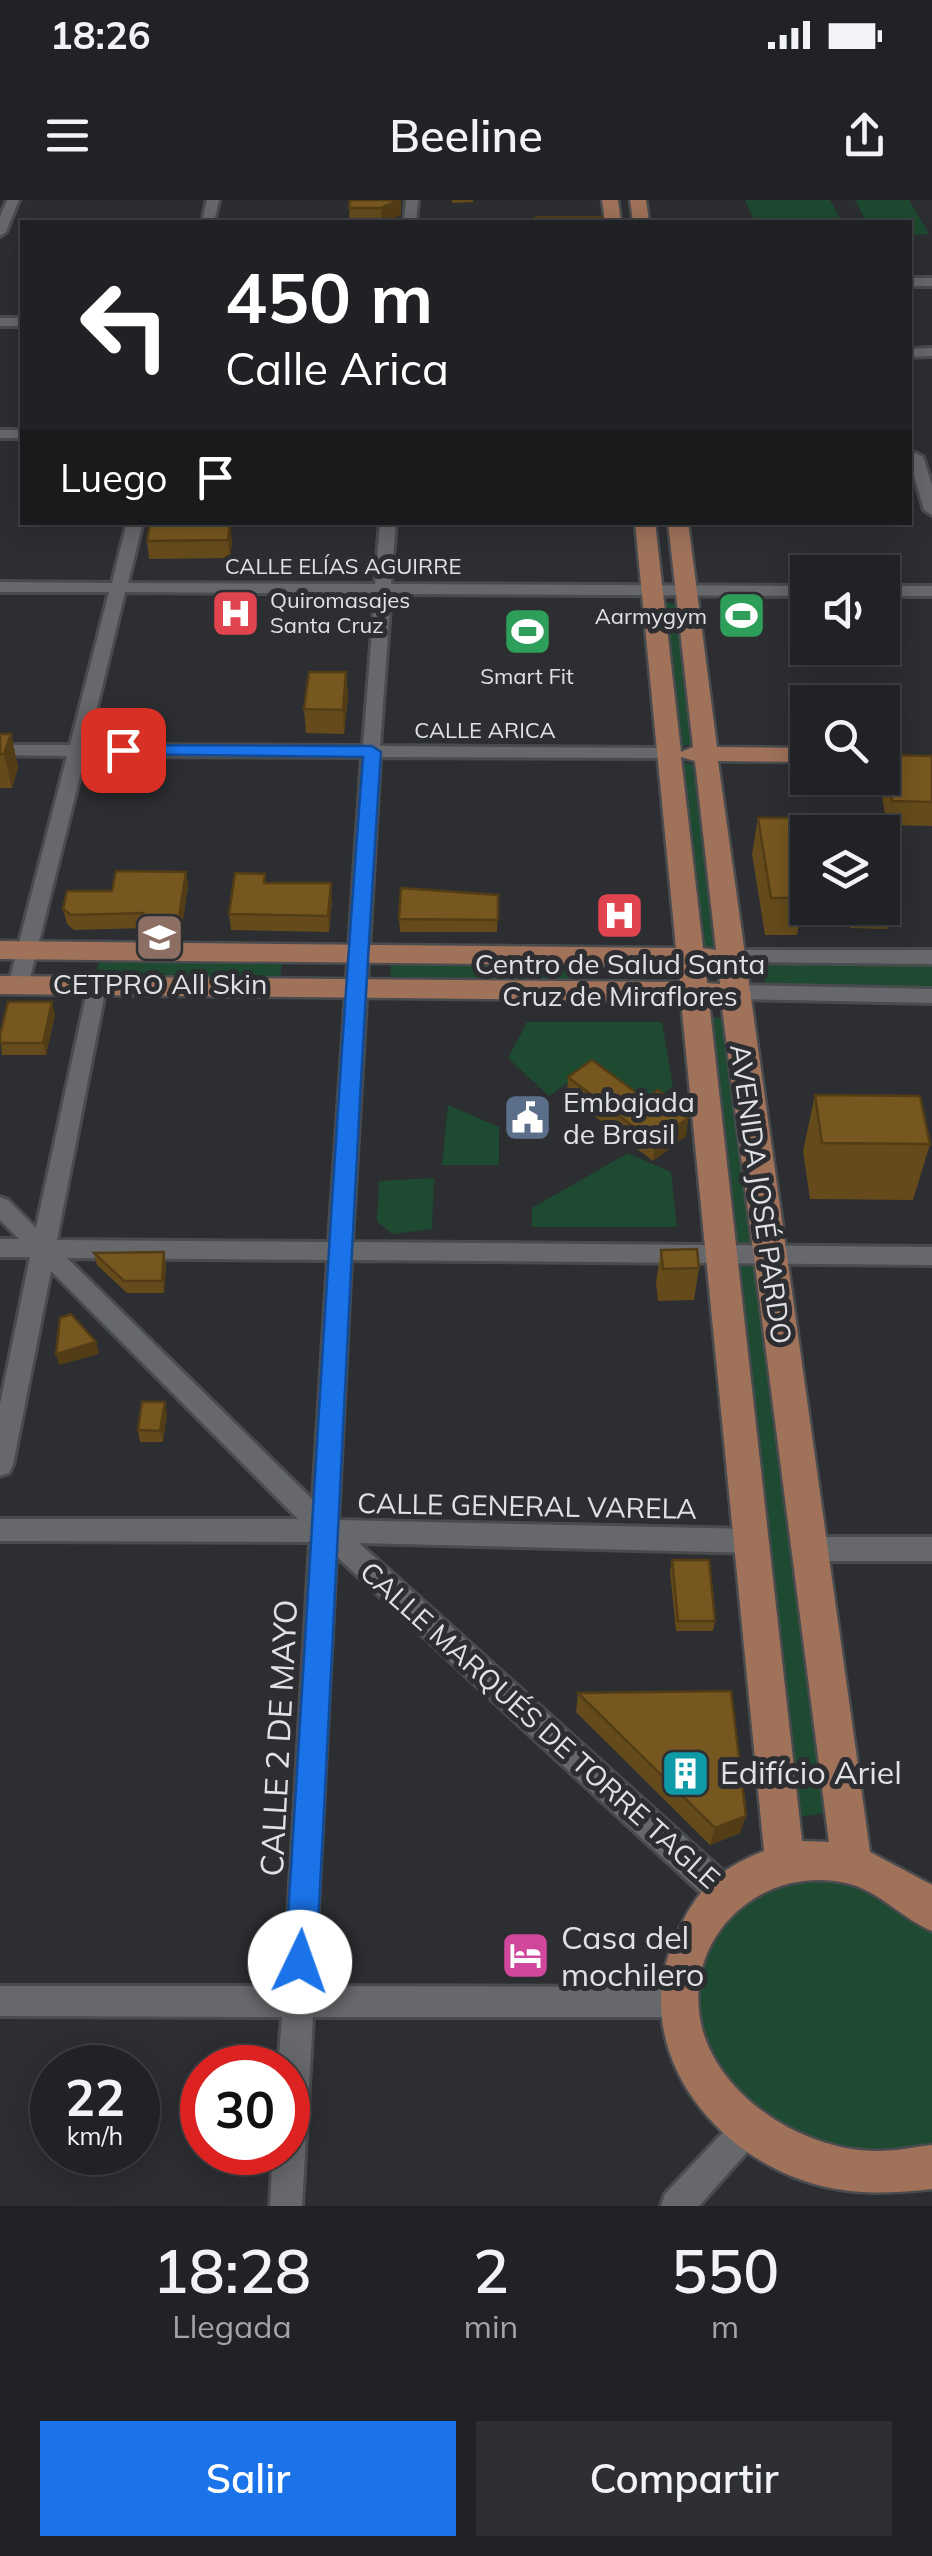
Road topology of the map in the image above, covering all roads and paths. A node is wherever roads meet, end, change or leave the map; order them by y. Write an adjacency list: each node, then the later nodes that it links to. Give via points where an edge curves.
1 (12, 200): 2 (street)
2 (1, 229)
3 (919, 457): 4 (street)
4 (932, 510)
5 (134, 525): 10 (street)
6 (388, 525): 11 (street, CALLE 2 DE MAYO)
7 (645, 525): 12 (main road, AVENIDA JOSÉ PARDO)
8 (678, 525): 13 (main road, AVENIDA JOSÉ PARDO)
9 (0, 587): 10 (street, CALLE ELÍAS AGUIRRE)
10 (119, 587): 11 (street, CALLE ELÍAS AGUIRRE); 18 (street)
11 (383, 588): 12 (street, CALLE ELÍAS AGUIRRE); 19 (street, CALLE 2 DE MAYO)
12 (652, 590): 13 (street, CALLE ELÍAS AGUIRRE); 20 (main road, AVENIDA JOSÉ PARDO)
13 (686, 590): 14 (street, CALLE ELÍAS AGUIRRE); 21 (main road, AVENIDA JOSÉ PARDO)
14 (790, 591)
15 (900, 591): 16 (street)
16 (932, 591)
17 (0, 750): 18 (street, CALLE ARICA)
18 (77, 750): 19 (street, CALLE ARICA); 23 (street)
19 (372, 752): 20 (street, CALLE ARICA); 24 (street, CALLE 2 DE MAYO)
20 (670, 754): 21 (main road); 25 (main road, AVENIDA JOSÉ PARDO)
21 (707, 754): 22 (main road); 26 (main road, AVENIDA JOSÉ PARDO)
22 (790, 755)
23 (14, 950): 24 (main road); 28 (street)
24 (360, 953): 25 (main road); 30 (street, CALLE 2 DE MAYO)
25 (692, 956): 26 (main road); 31 (main road, AVENIDA JOSÉ PARDO)
26 (731, 957): 27 (street); 32 (main road, AVENIDA JOSÉ PARDO)
27 (932, 957)
28 (9, 985): 29 (main road)
29 (96, 987): 30 (main road); 35 (street)
30 (357, 989): 31 (main road); 39 (street, CALLE 2 DE MAYO)
31 (695, 992): 32 (main road); 40 (main road, AVENIDA JOSÉ PARDO)
32 (734, 992): 33 (street); 41 (main road, AVENIDA JOSÉ PARDO)
33 (932, 996)
34 (7, 1213): 35 (street, CALLE MARQUÉS DE TORRE TAGLE, via 31,1224); 37 (street, CALLE MARQUÉS DE TORRE TAGLE)
35 (50, 1216): 37 (street)
36 (0, 1248): 37 (street)
37 (44, 1249): 38 (street); 43 (street, CALLE MARQUÉS DE TORRE TAGLE); 44 (street)
38 (108, 1249): 39 (street); 43 (street, via 92,1266)
39 (340, 1251): 40 (street); 46 (street, CALLE 2 DE MAYO)
40 (722, 1256): 41 (street); 47 (main road, AVENIDA JOSÉ PARDO)
41 (770, 1256): 42 (street); 48 (main road, AVENIDA JOSÉ PARDO)
42 (932, 1256)
43 (87, 1296): 46 (street, CALLE MARQUÉS DE TORRE TAGLE)
44 (0, 1465)
45 (0, 1530): 46 (street, CALLE GENERAL VARELA)
46 (326, 1531): 47 (street, CALLE GENERAL VARELA); 50 (street, CALLE MARQUÉS DE TORRE TAGLE); 51 (street, CALLE 2 DE MAYO)
47 (752, 1541): 52 (main road, AVENIDA JOSÉ PARDO)
48 (810, 1549): 49 (street); 53 (main road, AVENIDA JOSÉ PARDO)
49 (932, 1549)
50 (359, 1560): 51 (street, CALLE 2 DE MAYO, via 337,1560); 54 (street, CALLE MARQUÉS DE TORRE TAGLE)
51 (324, 1574): 57 (street, CALLE 2 DE MAYO)
52 (785, 1864): 53 (main road); 54 (main road)
53 (852, 1866): 55 (main road)
54 (725, 1894): 58 (main road, via 688,1949)
55 (930, 1903)
56 (0, 2001): 57 (street)
57 (298, 2001): 58 (street); 62 (street, CALLE 2 DE MAYO)
58 (679, 2002): 59 (main road, via 691,2070)
59 (737, 2140): 61 (main road); 63 (street)
60 (907, 2186): 61 (main road)
61 (822, 2196)
62 (286, 2206)
63 (677, 2206)

